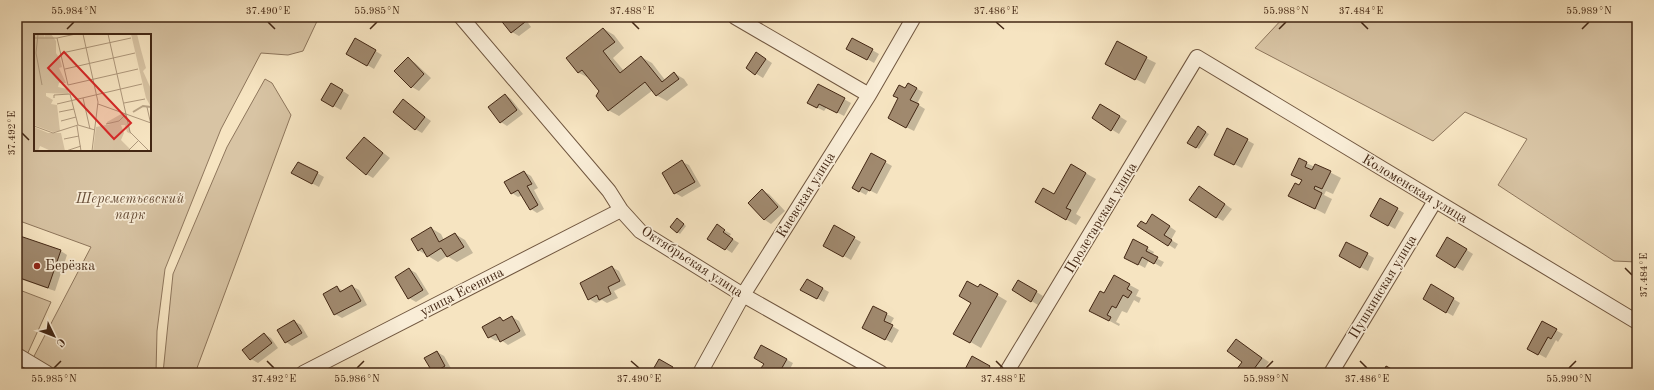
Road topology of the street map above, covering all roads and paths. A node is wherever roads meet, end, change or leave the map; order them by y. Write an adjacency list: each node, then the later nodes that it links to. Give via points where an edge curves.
1 (461, 17): 7 (street, Октябрьская улица, via 609,191)
2 (735, 17): 5 (street)
3 (914, 17): 5 (street, Киевская улица)
4 (1195, 62): 6 (street, Коломенская улица, via 1198,58); 15 (street, Пролетарская улица)
5 (869, 95): 8 (street, Киевская улица)
6 (1435, 201): 9 (street, Коломенская улица); 16 (street, Пушкинская улица)
7 (622, 210): 8 (street, Октябрьская улица, via 640,231); 12 (street, улица Есенина)
8 (742, 295): 13 (street, Киевская улица); 14 (street, Октябрьская улица)
9 (1637, 322)
10 (17, 355): 11 (street)
11 (47, 373)
12 (303, 373)
13 (700, 373)
14 (881, 373)
15 (1006, 373)
16 (1331, 373)

